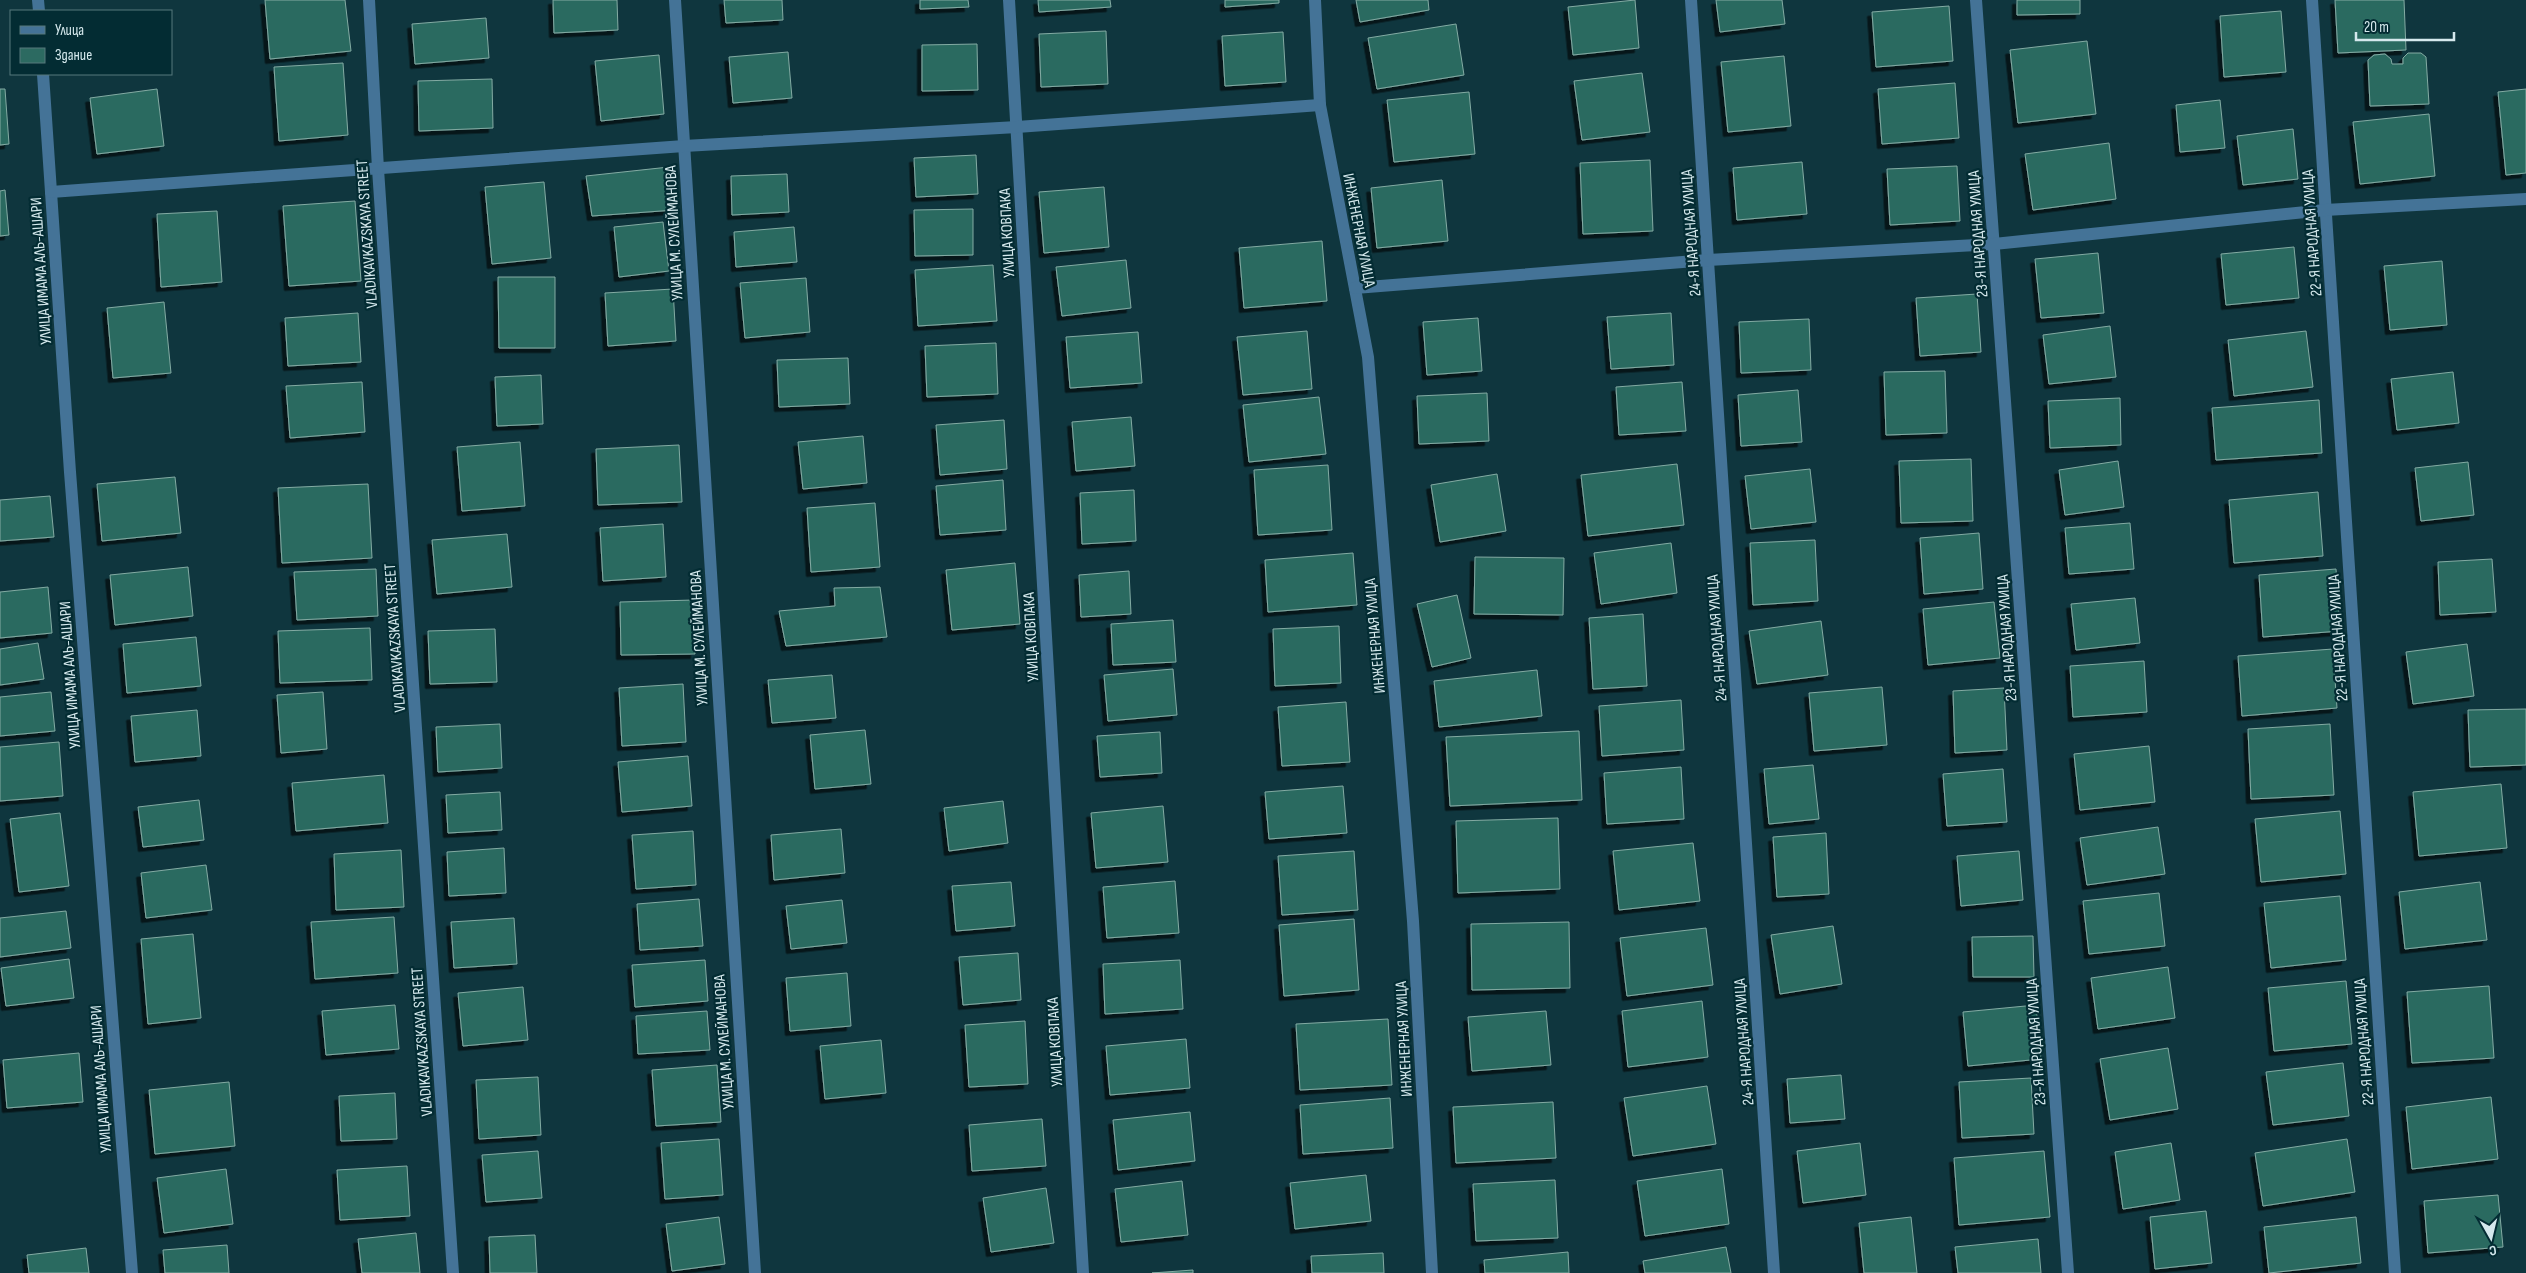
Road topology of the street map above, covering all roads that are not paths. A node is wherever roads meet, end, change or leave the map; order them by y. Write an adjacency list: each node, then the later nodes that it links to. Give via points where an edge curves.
1 (369, 0): 12 (street, VLADIKAVKAZSKAYA STREET)
2 (676, 0): 11 (street, УЛИЦА М. СУЛЕЙМАНОВА)
3 (1009, 0): 10 (street, УЛИЦА КОВПАКА)
4 (1315, 0): 9 (street, ИНЖЕНЕРНАЯ УЛИЦА)
5 (1691, 0): 17 (street, 24-Я НАРОДНАЯ УЛИЦА)
6 (1976, 0): 16 (street, 23-Я НАРОДНАЯ УЛИЦА)
7 (2312, 0): 15 (street, 22-Я НАРОДНАЯ УЛИЦА)
8 (43, 75): 13 (street, УЛИЦА ИМАМА АЛЬ-АШАРИ)
9 (1320, 105): 10 (street); 18 (street, ИНЖЕНЕРНАЯ УЛИЦА)
10 (1016, 127): 11 (street); 22 (street, УЛИЦА КОВПАКА)
11 (684, 146): 12 (street); 21 (street, УЛИЦА М. СУЛЕЙМАНОВА)
12 (378, 168): 13 (street); 20 (street, VLADIKAVKAZSKAYA STREET)
13 (51, 192): 19 (street, УЛИЦА ИМАМА АЛЬ-АШАРИ)
14 (2526, 199): 15 (street)
15 (2325, 210): 16 (street); 26 (street, 22-Я НАРОДНАЯ УЛИЦА)
16 (1994, 244): 17 (street); 25 (street, 23-Я НАРОДНАЯ УЛИЦА)
17 (1708, 260): 18 (street); 24 (street, 24-Я НАРОДНАЯ УЛИЦА)
18 (1355, 288): 23 (street, ИНЖЕНЕРНАЯ УЛИЦА, via 1368,357 1412,911)
19 (132, 1273)
20 (453, 1273)
21 (755, 1273)
22 (1083, 1273)
23 (1432, 1273)
24 (1774, 1273)
25 (2068, 1273)
26 (2395, 1273)

